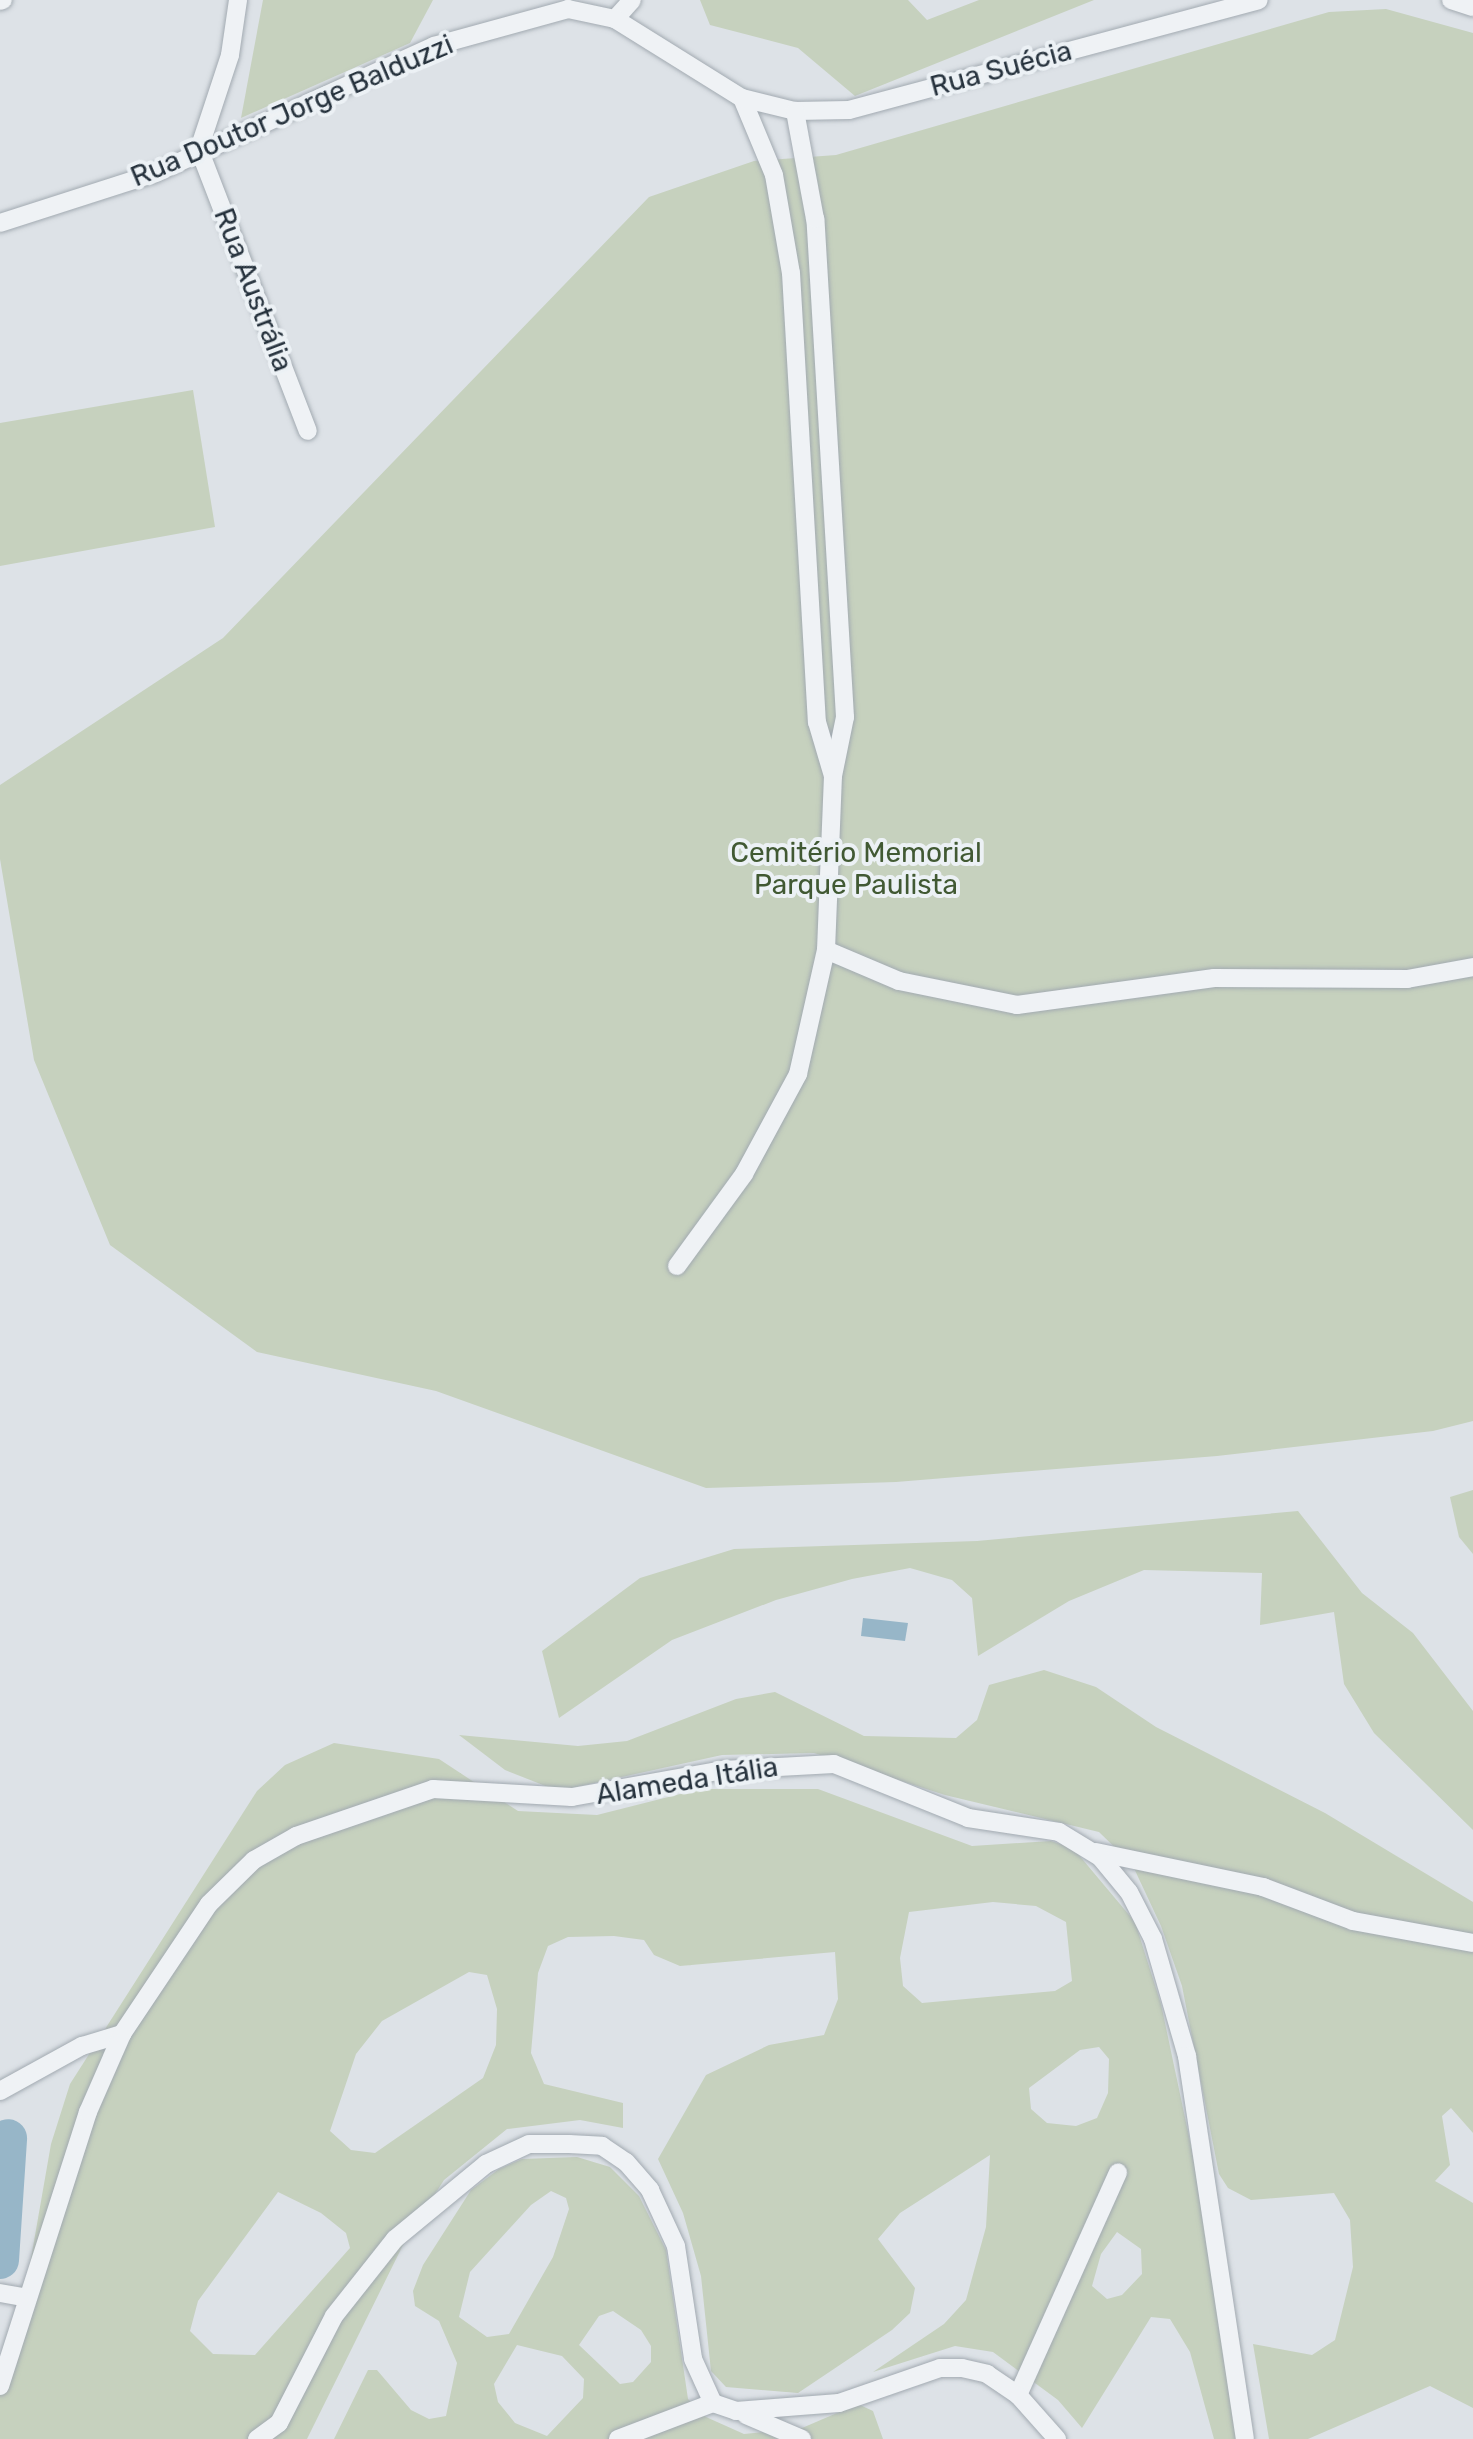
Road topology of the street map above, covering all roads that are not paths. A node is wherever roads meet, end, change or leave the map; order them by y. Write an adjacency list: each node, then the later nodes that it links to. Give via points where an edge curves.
1 (238, 0): 9 (street, via 230,55)
2 (632, 0): 6 (street)
3 (1259, 0): 8 (street, Rua Suécia, via 849,110)
4 (1451, 0): 5 (street)
5 (1473, 7)
6 (614, 19): 7 (street, Rua Doutor Jorge Balduzzi); 9 (street, Rua Doutor Jorge Balduzzi, via 568,10 434,46)
7 (742, 98): 8 (street, Rua Suécia); 12 (street, via 774,176 791,274 817,722)
8 (795, 111): 12 (street, via 812,182 835,502 845,717)
9 (198, 149): 10 (street, Rua Doutor Jorge Balduzzi, via 152,174); 11 (street, Rua Austrália)
10 (0, 222)
11 (308, 431)
12 (832, 776): 13 (street)
13 (826, 950): 14 (street, via 899,981 1017,1005 1214,978 1408,979); 15 (street, via 798,1074 744,1174)
14 (1473, 966)
15 (677, 1266)
16 (1093, 1851): 17 (street, via 1263,1887 1353,1921); 18 (street, Alameda Itália, via 1059,1832 968,1818 834,1764 723,1770 572,1798 433,1789 296,1836 254,1860 209,1904); 31 (street, Alameda Itália, via 1129,1892 1153,1939 1187,2056)
17 (1473, 1943)
18 (122, 2034): 19 (street, via 82,2046); 22 (street, Alameda Itália, via 88,2112)
19 (0, 2091)
20 (1118, 2172): 24 (street)
21 (4, 2294): 22 (street)
22 (28, 2298): 23 (street, Alameda Itália)
23 (0, 2386)
24 (1018, 2396): 26 (street, via 987,2374 940,2368 838,2403); 30 (street)
25 (713, 2404): 26 (street); 27 (street, via 693,2359 676,2246 650,2190 602,2146 529,2144 486,2164 394,2239 334,2316 279,2423); 28 (street)
26 (736, 2412): 29 (street)
27 (256, 2439)
28 (618, 2439)
29 (802, 2439)
30 (1056, 2439)
31 (1245, 2439)

